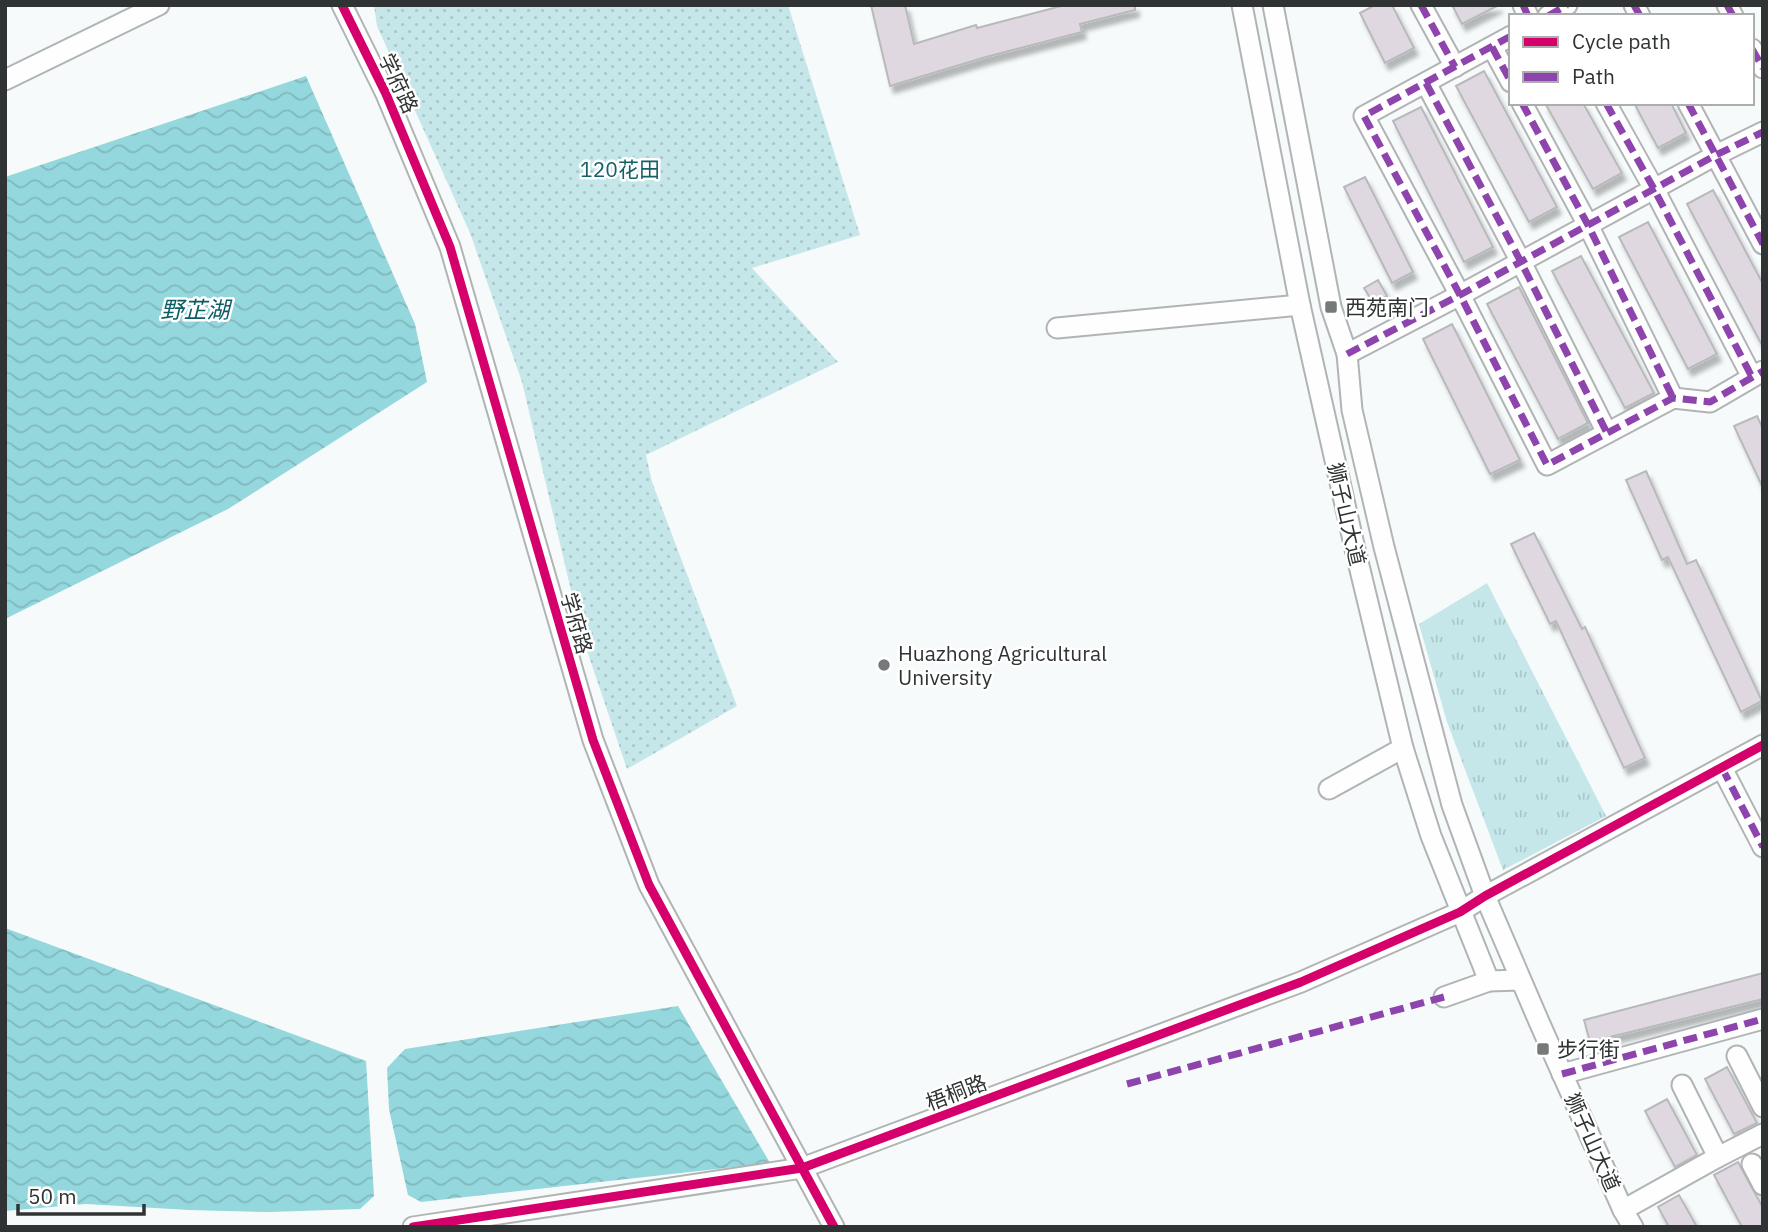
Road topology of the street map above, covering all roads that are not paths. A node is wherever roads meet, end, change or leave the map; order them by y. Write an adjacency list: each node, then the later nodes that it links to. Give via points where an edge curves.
1 (159, 5): 10 (street)
2 (342, 5): 46 (street, 学府路, via 386,93 450,247 593,740 649,886)
3 (1242, 5): 22 (street, 狮子山大道)
4 (1273, 5): 24 (street, 狮子山大道, via 1331,307)
5 (1421, 5): 8 (street)
6 (1509, 37): 7 (street)
7 (1492, 47): 8 (street); 9 (street)
8 (1455, 67): 11 (street)
9 (1509, 78)
10 (5, 79)
11 (1426, 83): 20 (street); 21 (street, via 1364,116)
12 (1523, 105): 18 (street)
13 (1607, 105): 17 (street)
14 (1689, 105): 16 (street)
15 (1763, 132): 16 (street)
16 (1716, 155): 17 (street); 19 (street)
17 (1654, 189): 18 (street); 25 (street)
18 (1588, 225): 20 (street); 26 (street)
19 (1763, 244)
20 (1521, 262): 21 (street); 27 (street)
21 (1460, 295): 24 (street); 27 (street, via 1547,465)
22 (1300, 305): 23 (street); 29 (street, 狮子山大道)
23 (1057, 328)
24 (1347, 354): 33 (street, 狮子山大道, via 1352,410 1384,547 1452,805)
25 (1757, 374): 26 (street, via 1710,402)
26 (1673, 398): 27 (street)
27 (1607, 433)
28 (1763, 745): 30 (street, 梧桐路)
29 (1403, 748): 31 (street); 34 (street, 狮子山大道)
30 (1722, 768): 32 (street); 33 (street, 梧桐路)
31 (1329, 789)
32 (1763, 847)
33 (1485, 896): 34 (street, 梧桐路); 35 (street, 狮子山大道)
34 (1460, 912): 36 (street, 狮子山大道); 46 (street, 梧桐路, via 1301,982)
35 (1520, 980): 36 (street); 40 (street, 狮子山大道)
36 (1489, 981): 37 (street)
37 (1444, 997)
38 (1763, 1019): 40 (street)
39 (1737, 1056): 42 (street)
40 (1562, 1074): 48 (street, 狮子山大道)
41 (1682, 1085): 44 (street)
42 (1763, 1107)
43 (1763, 1134): 44 (street)
44 (1717, 1157): 48 (street)
45 (1752, 1164): 47 (street)
46 (802, 1168): 49 (street, 梧桐路); 50 (street, 学府路)
47 (1763, 1185)
48 (1628, 1219)
49 (413, 1227)
50 (834, 1227)

